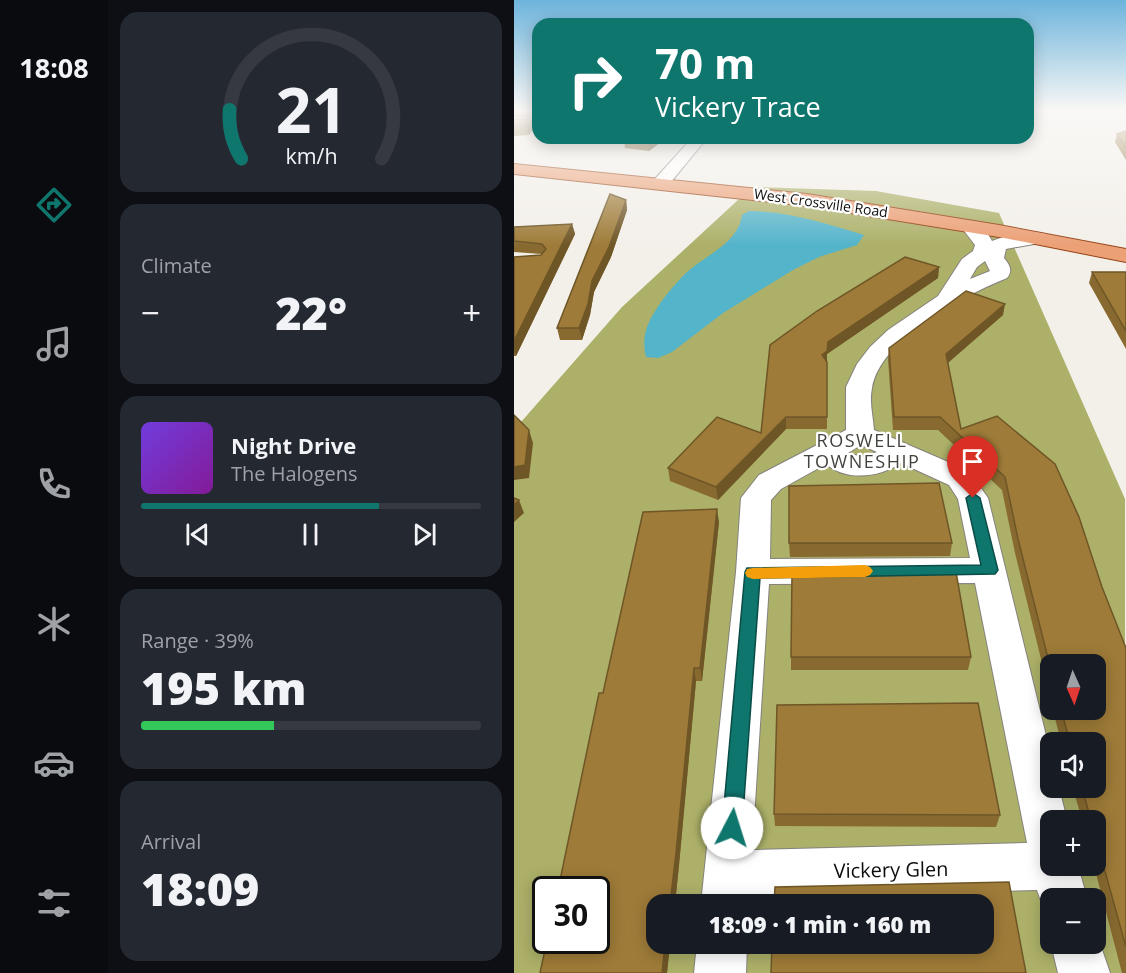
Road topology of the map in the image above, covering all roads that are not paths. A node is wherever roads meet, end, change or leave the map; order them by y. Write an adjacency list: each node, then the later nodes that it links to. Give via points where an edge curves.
1 (685, 155): 4 (street)
2 (514, 156): 4 (main road, West Crossville Road)
3 (514, 169): 4 (main road, West Crossville Road)
4 (665, 178): 5 (main road, West Crossville Road); 7 (main road, West Crossville Road, via 914,201)
5 (968, 226): 6 (main road, West Crossville Road); 8 (street)
6 (1038, 238): 8 (street); 9 (main road, West Crossville Road)
7 (1126, 238)
8 (991, 246): 10 (street, via 1000,274 948,297 878,350 859,387)
9 (1126, 256)
10 (861, 442): 11 (street, via 959,478 973,498); 12 (street, via 770,482 756,498)
11 (990, 570): 12 (street); 13 (street)
12 (753, 572): 15 (street)
13 (1043, 810)
14 (1040, 871): 15 (street, Vickery Glen)
15 (727, 889)
16 (721, 954): 18 (street)
17 (1079, 954): 19 (street)
18 (720, 973)
19 (1084, 973)

